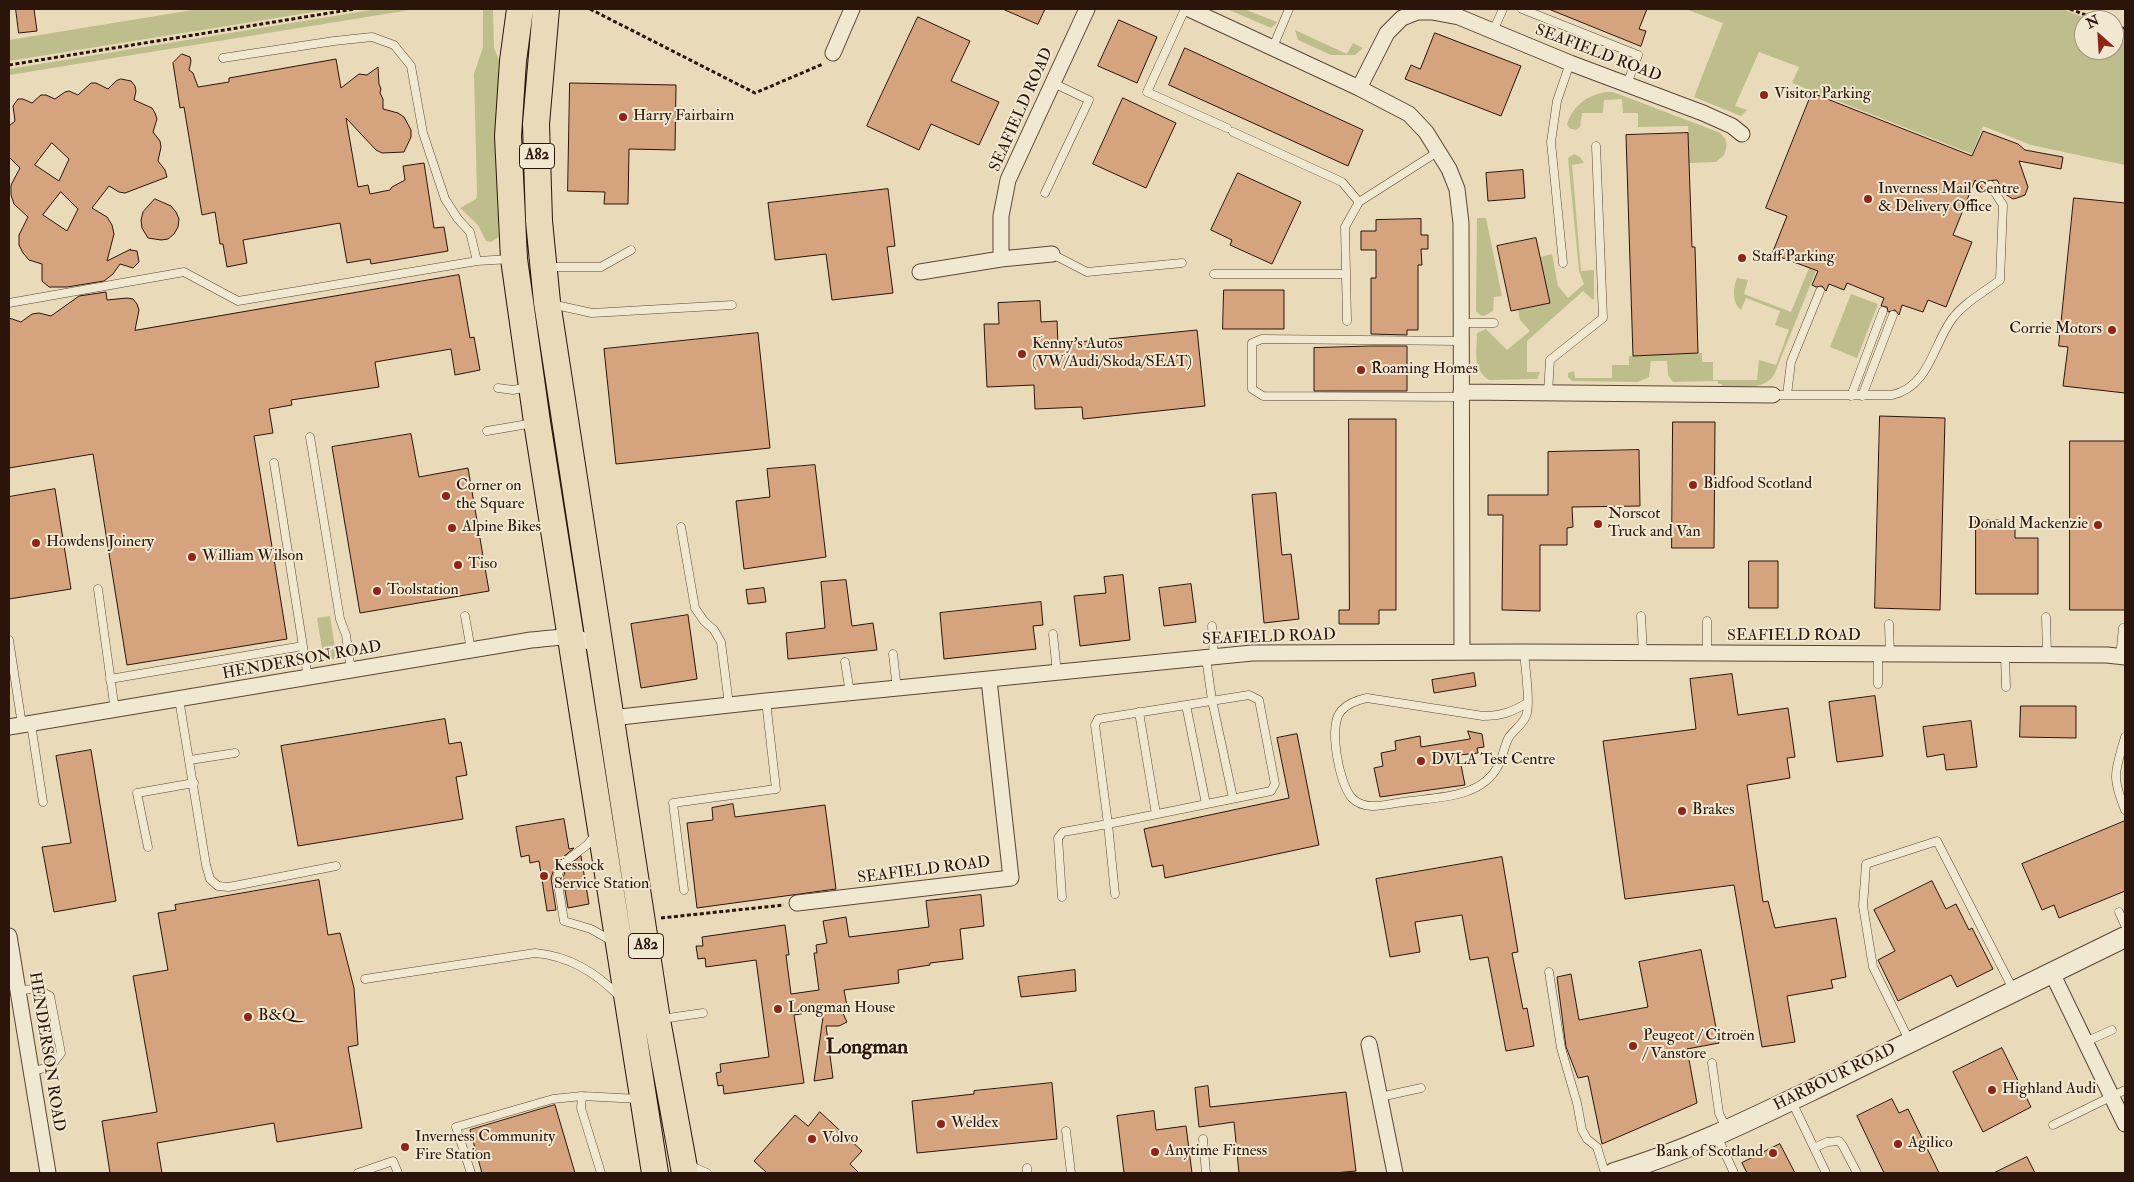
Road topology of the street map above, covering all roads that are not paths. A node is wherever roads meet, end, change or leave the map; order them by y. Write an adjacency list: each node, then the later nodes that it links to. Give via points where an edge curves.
1 (520, 9): 28 (highway, A82, via 508,136)
2 (546, 9): 33 (highway, A82, via 536,124)
3 (852, 9): 14 (street)
4 (1086, 9): 17 (street, SEAFIELD ROAD)
5 (1185, 9): 25 (lane, via 1147,92 1342,182)
6 (1189, 9): 10 (street)
7 (1289, 9): 13 (lane)
8 (1503, 9): 12 (lane)
9 (1522, 9): 18 (lane, via 1638,55)
10 (1211, 13): 13 (street)
11 (1400, 13): 12 (street, SEAFIELD ROAD, via 1432,12 1459,17); 19 (street, SEAFIELD ROAD)
12 (1493, 31): 16 (street, SEAFIELD ROAD)
13 (1272, 47): 19 (street)
14 (833, 54)
15 (223, 58): 30 (lane, via 372,37 394,46 411,66 424,133 445,199 470,232)
16 (1570, 63): 18 (street, SEAFIELD ROAD); 32 (lane, via 1557,101 1551,142)
17 (1053, 83): 24 (lane, via 1088,100); 29 (street, SEAFIELD ROAD, via 1008,180 1001,216)
18 (1627, 84): 20 (street, SEAFIELD ROAD, via 1732,126)
19 (1359, 88): 22 (street, via 1409,114)
20 (1742, 134)
21 (1596, 146): 49 (lane, via 1603,318 1550,360)
22 (1439, 152): 25 (lane); 44 (street, via 1457,189 1461,223)
23 (1990, 185): 53 (lane, via 2003,205 2000,280 1952,319 1921,378 1913,386 1892,395)
24 (1045, 193)
25 (1358, 202): 36 (lane, via 1345,226)
26 (631, 250): 33 (lane, via 601,267)
27 (1052, 254): 29 (street); 31 (lane, via 1087,272)
28 (514, 259): 30 (lane); 47 (highway, A82)
29 (1001, 259): 34 (street)
30 (477, 261): 39 (lane, via 238,301 184,272)
31 (1182, 262)
32 (1563, 263)
33 (543, 266): 38 (highway, A82)
34 (920, 272)
35 (1214, 274): 36 (lane)
36 (1346, 274): 43 (lane)
37 (1820, 291): 51 (lane)
38 (547, 302): 40 (lane, via 592,313); 71 (highway, A82)
39 (9, 303)
40 (732, 305)
41 (1883, 312): 52 (lane)
42 (1893, 315): 53 (lane)
43 (1347, 321)
44 (1461, 323): 45 (lane); 46 (street)
45 (1494, 323)
46 (1461, 341): 50 (street); 50 (lane, via 1262,338 1252,343 1252,389 1263,396)
47 (532, 386): 48 (lane, via 513,390); 54 (highway, A82)
48 (498, 388)
49 (1548, 393): 50 (street); 51 (street)
50 (1461, 394): 73 (street)
51 (1780, 395): 52 (lane)
52 (1851, 396): 53 (lane)
53 (1862, 396)
54 (537, 422): 55 (lane); 68 (highway, A82)
55 (486, 431)
56 (310, 437): 84 (lane)
57 (274, 463): 70 (lane)
58 (682, 527): 97 (lane, via 695,608 721,642)
59 (98, 589): 87 (lane)
60 (465, 616): 72 (lane)
61 (1641, 616): 75 (lane)
62 (2046, 617): 80 (lane)
63 (1707, 621): 77 (lane)
64 (1889, 624): 78 (lane)
65 (1212, 626): 81 (lane)
66 (2122, 628): 82 (lane)
67 (1052, 634): 85 (lane)
68 (570, 636): 71 (street, HENDERSON ROAD, via 586,639); 72 (street, HENDERSON ROAD); 113 (highway, A82)
69 (9, 640): 102 (lane)
70 (303, 646): 86 (lane); 87 (lane)
71 (600, 647): 101 (highway, A82)
72 (471, 650): 84 (street, HENDERSON ROAD)
73 (1462, 652): 74 (street, SEAFIELD ROAD); 81 (street, SEAFIELD ROAD, via 1252,653)
74 (1524, 652): 75 (street, SEAFIELD ROAD); 96 (lane)
75 (1643, 653): 77 (street, SEAFIELD ROAD)
76 (893, 654): 91 (lane)
77 (1707, 654): 78 (street, SEAFIELD ROAD)
78 (1884, 654): 79 (street, SEAFIELD ROAD); 89 (lane)
79 (2005, 655): 80 (street, SEAFIELD ROAD); 90 (lane)
80 (2046, 655): 82 (street, SEAFIELD ROAD)
81 (1210, 657): 85 (street, SEAFIELD ROAD); 95 (lane)
82 (2123, 657)
83 (845, 662): 92 (lane)
84 (351, 671): 86 (street, HENDERSON ROAD)
85 (1057, 673): 88 (street, SEAFIELD ROAD)
86 (308, 678): 93 (street, HENDERSON ROAD)
87 (110, 679): 99 (lane)
88 (989, 680): 91 (street, SEAFIELD ROAD); 119 (street, SEAFIELD ROAD, via 1012,878)
89 (1878, 684)
90 (2006, 687)
91 (897, 689): 92 (street, SEAFIELD ROAD)
92 (850, 693): 94 (street, SEAFIELD ROAD)
93 (179, 699): 99 (street, HENDERSON ROAD); 105 (lane)
94 (766, 700): 97 (street, SEAFIELD ROAD); 116 (lane, via 776,789 673,803)
95 (1212, 700): 98 (lane); 107 (lane); 107 (lane, via 1249,695 1259,700 1275,784 1270,791)
96 (1527, 703): 96 (lane, via 1526,716 1510,737 1498,767 1485,783 1466,793 1369,807 1352,798 1343,781 1335,725 1340,712 1354,700 1367,698 1483,716 1506,714)
97 (730, 705): 101 (street, SEAFIELD ROAD)
98 (1186, 705): 100 (lane); 109 (lane)
99 (114, 711): 102 (street, HENDERSON ROAD)
100 (1139, 712): 111 (lane); 112 (lane, via 1098,718 1095,725)
101 (611, 718): 132 (highway, A82)
102 (20, 726): 108 (lane)
103 (2125, 738): 110 (lane, via 2115,775)
104 (235, 752): 105 (lane)
105 (190, 760): 106 (lane)
106 (194, 782): 114 (lane, via 137,793); 115 (lane, via 206,865 210,879 218,886 250,884)
107 (1233, 798): 109 (lane)
108 (43, 802)
109 (1206, 804): 111 (lane)
110 (2125, 810)
111 (1156, 814): 112 (lane)
112 (1108, 824): 117 (lane); 118 (lane, via 1063,832 1058,838)
113 (601, 829): 124 (highway, A82); 124 (lane, via 561,866 557,878 564,921 591,929)
114 (148, 848)
115 (336, 866)
116 (684, 890)
117 (1115, 894)
118 (1062, 897)
119 (797, 903)
120 (2119, 912): 121 (lane)
121 (2125, 925)
122 (9, 936): 128 (street, HENDERSON ROAD)
123 (2125, 937): 126 (street, HARBOUR ROAD)
124 (618, 944): 130 (highway, A82)
125 (1549, 972): 162 (lane, via 1561,1048 1582,1130 1597,1147)
126 (2052, 973): 129 (street, HARBOUR ROAD); 135 (street)
127 (366, 979): 130 (lane, via 535,953 560,957 585,968)
128 (18, 990): 138 (street, HENDERSON ROAD); 138 (lane, via 37,989 50,996 61,1053 51,1066)
129 (2014, 991): 134 (street, HARBOUR ROAD); 134 (lane, via 1937,841 1866,864 1863,906 1873,967)
130 (628, 1004): 143 (highway, A82)
131 (703, 1013): 132 (lane)
132 (657, 1020): 151 (highway, A82)
133 (2112, 1030): 135 (lane)
134 (1910, 1042): 144 (street, HARBOUR ROAD)
135 (2085, 1042): 140 (street)
136 (1369, 1044): 142 (street)
137 (1712, 1063): 148 (lane)
138 (31, 1072): 152 (street, HENDERSON ROAD)
139 (1422, 1088): 142 (lane)
140 (2119, 1094): 145 (street); 146 (lane)
141 (582, 1096): 143 (lane); 155 (lane, via 553,1099 456,1127); 156 (lane, via 581,1108)
142 (1380, 1097): 161 (street)
143 (642, 1099): 157 (highway, A82)
144 (1791, 1100): 148 (street, HARBOUR ROAD); 150 (lane)
145 (2125, 1124)
146 (2053, 1125)
147 (1066, 1131): 159 (lane)
148 (1721, 1132): 163 (street, HARBOUR ROAD); 164 (lane)
149 (1203, 1139): 160 (lane)
150 (1814, 1148): 165 (lane); 166 (lane, via 1839,1141)
151 (683, 1167): 158 (lane)
152 (48, 1173)
153 (358, 1173): 154 (lane, via 393,1160)
154 (398, 1173)
155 (471, 1173)
156 (601, 1173)
157 (655, 1173)
158 (707, 1173)
159 (1071, 1173)
160 (1206, 1173)
161 (1395, 1173)
162 (1605, 1173)
163 (1614, 1173)
164 (1734, 1173)
165 (1826, 1173)
166 (1856, 1173)

